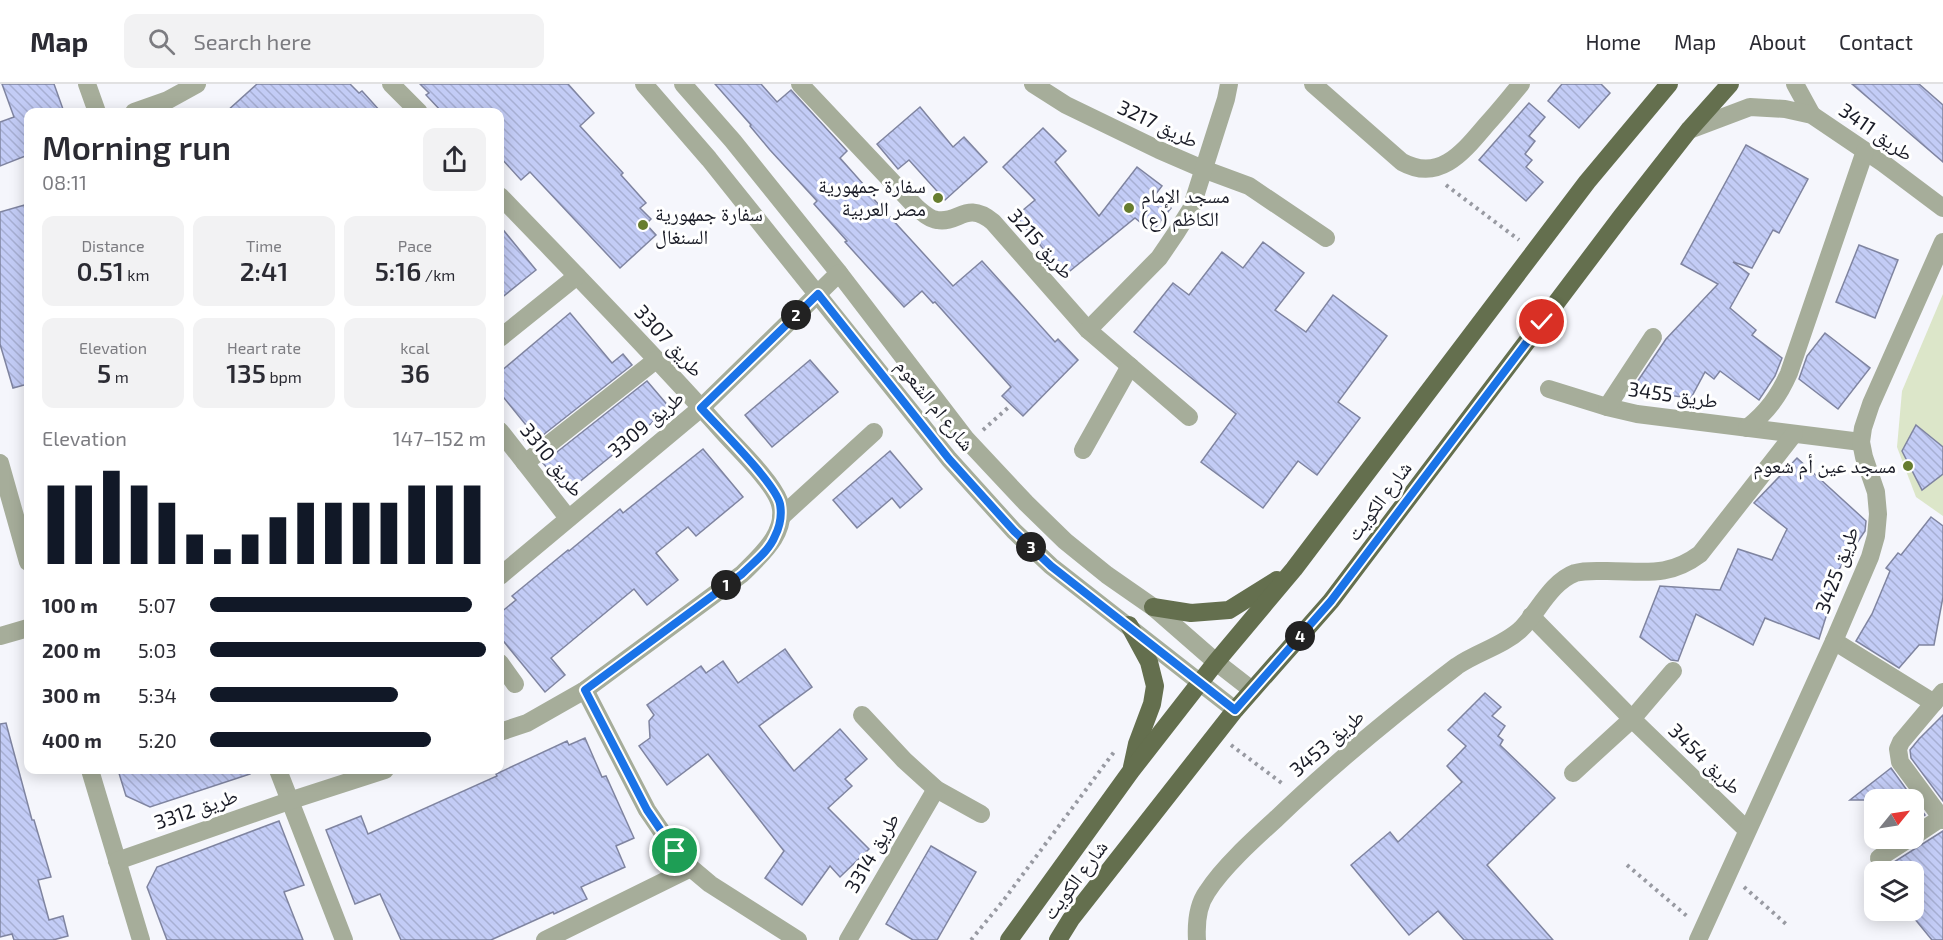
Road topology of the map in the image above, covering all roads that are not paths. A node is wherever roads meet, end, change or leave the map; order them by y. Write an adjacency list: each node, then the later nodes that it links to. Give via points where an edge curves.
1 (87, 84): 15 (street)
2 (197, 84): 16 (street)
3 (391, 84): 17 (street)
4 (644, 84): 28 (street, شارع ام الشعوم)
5 (683, 84): 26 (street, شارع ام الشعوم, via 734,141)
6 (800, 84): 29 (street, طريق 3215, via 927,216 936,220 966,213 985,216)
7 (1242, 84): 14 (street)
8 (1313, 84): 9 (street, via 1402,162 1426,170 1459,155)
9 (1521, 84)
10 (1669, 84): 49 (main road, شارع الكويت, via 1587,182)
11 (1730, 84): 19 (main road, شارع الكويت)
12 (1795, 84): 18 (street, طريق 3411)
13 (1035, 85): 21 (street, طريق 3217, via 1066,105)
14 (1228, 92): 21 (street, طريق 3217)
15 (96, 108)
16 (145, 108)
17 (415, 108)
18 (1812, 115): 19 (street, طريق 3411, via 1750,107); 20 (street, طريق 3411)
19 (1689, 130): 63 (main road, شارع الكويت, via 1331,601)
20 (1864, 151): 23 (street, طريق 3411); 38 (street, via 1789,373 1772,404)
21 (1203, 169): 24 (street, via 1249,186); 29 (street, طريق 3217, via 1191,209 1159,258)
22 (504, 200): 27 (street, طريق 3307)
23 (1943, 208)
24 (1326, 238)
25 (1943, 242): 42 (street, طريق 3425, via 1871,404)
26 (839, 273): 28 (street, طريق 3309); 51 (street, شارع ام الشعوم, via 970,443 1065,541)
27 (577, 276): 30 (street); 32 (street, طريق 3307)
28 (818, 294): 36 (street, طريق 3309); 53 (street, شارع ام الشعوم, via 990,506 1051,566)
29 (1088, 330): 33 (street, طريق 3215)
30 (504, 335)
31 (1653, 337): 35 (street)
32 (656, 360): 36 (street, طريق 3307); 45 (street)
33 (1130, 366): 37 (street, طريق 3215); 43 (street)
34 (1549, 389): 35 (street, طريق 3455)
35 (1607, 407): 38 (street, طريق 3455)
36 (701, 408): 46 (street, طريق 3307, via 770,485 780,502); 47 (street, طريق 3309)
37 (1189, 417)
38 (1748, 428): 40 (street, طريق 3455)
39 (874, 432): 46 (street)
40 (1794, 435): 42 (street, طريق 3455); 52 (street, via 1700,554 1689,562 1664,571 1574,573)
41 (504, 436): 45 (street, طريق 3310)
42 (1861, 442): 56 (street, طريق 3425, via 1876,492 1876,536)
43 (1083, 450)
44 (0, 463): 48 (street)
45 (525, 464): 47 (street, طريق 3310)
46 (781, 516): 62 (street, via 775,537 742,574)
47 (568, 518): 50 (street, طريق 3309)
48 (24, 548)
49 (1294, 569): 51 (main road, via 1229,610 1191,612); 57 (main road, شارع الكويت)
50 (504, 573)
51 (1153, 607): 57 (street, شارع ام الشعوم)
52 (1531, 616): 67 (street, طريق 3454); 92 (street, طريق 3453, via 1510,638 1470,657 1409,703 1263,831 1206,893 1198,910)
53 (1129, 625): 60 (street, شارع ام الشعوم); 69 (main road, via 1149,662 1155,686)
54 (24, 629): 55 (street)
55 (0, 636)
56 (1834, 641): 64 (street); 78 (street, طريق 3425)
57 (1216, 662): 60 (main road, شارع الكويت); 63 (street, شارع ام الشعوم)
58 (504, 669): 61 (street)
59 (1673, 671): 67 (street)
60 (1201, 682): 65 (street, شارع ام الشعوم); 69 (main road, شارع الكويت)
61 (515, 684)
62 (585, 690): 68 (street, via 527,723); 83 (street, via 647,810)
63 (1252, 690): 65 (main road, شارع الكويت)
64 (1939, 698): 77 (street, via 1901,742 1898,755)
65 (1235, 710): 91 (main road, شارع الكويت)
66 (862, 715): 74 (street)
67 (1632, 719): 70 (street); 78 (street, طريق 3454)
68 (504, 731)
69 (1131, 771): 90 (main road, شارع الكويت)
70 (1573, 772)
71 (91, 774): 82 (street)
72 (279, 774): 75 (street)
73 (373, 774): 75 (street, طريق 3312)
74 (936, 789): 76 (street); 89 (street, طريق 3314)
75 (289, 801): 82 (street, طريق 3312); 86 (street)
76 (981, 814)
77 (1942, 819): 79 (street)
78 (1747, 830): 84 (street, طريق 3425)
79 (1924, 830)
80 (1894, 849): 81 (street)
81 (1880, 858)
82 (117, 861): 85 (street)
83 (691, 868): 87 (street); 88 (street)
84 (1700, 935)
85 (141, 940)
86 (344, 940)
87 (545, 940)
88 (798, 940)
89 (848, 940)
90 (1009, 940)
91 (1058, 940)
92 (1197, 940)

